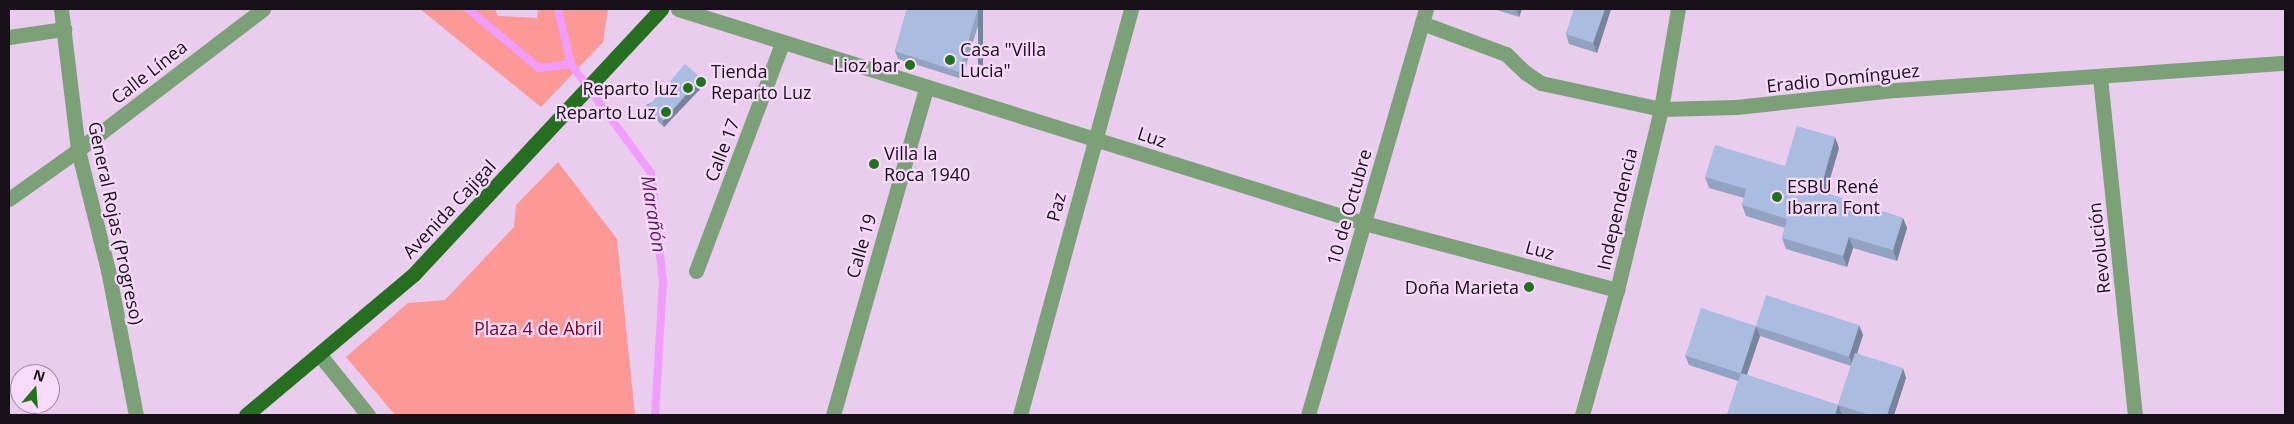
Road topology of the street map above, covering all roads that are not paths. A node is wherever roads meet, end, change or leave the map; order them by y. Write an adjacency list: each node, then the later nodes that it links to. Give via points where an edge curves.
1 (61, 9): 8 (street, General Rojas (Progreso))
2 (262, 9): 16 (street, Calle Línea)
3 (661, 9): 21 (main road, Avenida Cajigal, via 413,275)
4 (678, 9): 10 (street, Luz)
5 (1131, 9): 15 (street, Paz)
6 (1678, 9): 14 (street, Independencia)
7 (1424, 16): 14 (street, Eradio Domínguez, via 1506,54 1542,83); 18 (street, 10 de Octubre)
8 (64, 29): 9 (street); 16 (street, General Rojas (Progreso))
9 (9, 37)
10 (782, 43): 13 (street, Luz); 19 (street, Calle 17)
11 (2285, 63): 12 (street, Eradio Domínguez)
12 (2100, 77): 14 (street, Eradio Domínguez, via 1896,90 1736,107); 29 (street, Revolución)
13 (926, 88): 15 (street, Luz); 25 (street, Calle 19)
14 (1661, 109): 20 (street, Independencia)
15 (1094, 138): 18 (street, Luz); 26 (street, Paz)
16 (78, 150): 17 (street, Calle Línea); 22 (street, General Rojas (Progreso), via 108,270)
17 (9, 199)
18 (1364, 223): 20 (street, Luz); 27 (street, 10 de Octubre)
19 (696, 271)
20 (1617, 290): 28 (street, Independencia)
21 (319, 354): 23 (main road, Avenida Cajigal); 24 (street)
22 (136, 415)
23 (246, 415)
24 (368, 415)
25 (833, 415)
26 (1020, 415)
27 (1308, 415)
28 (1582, 415)
29 (2134, 415)

